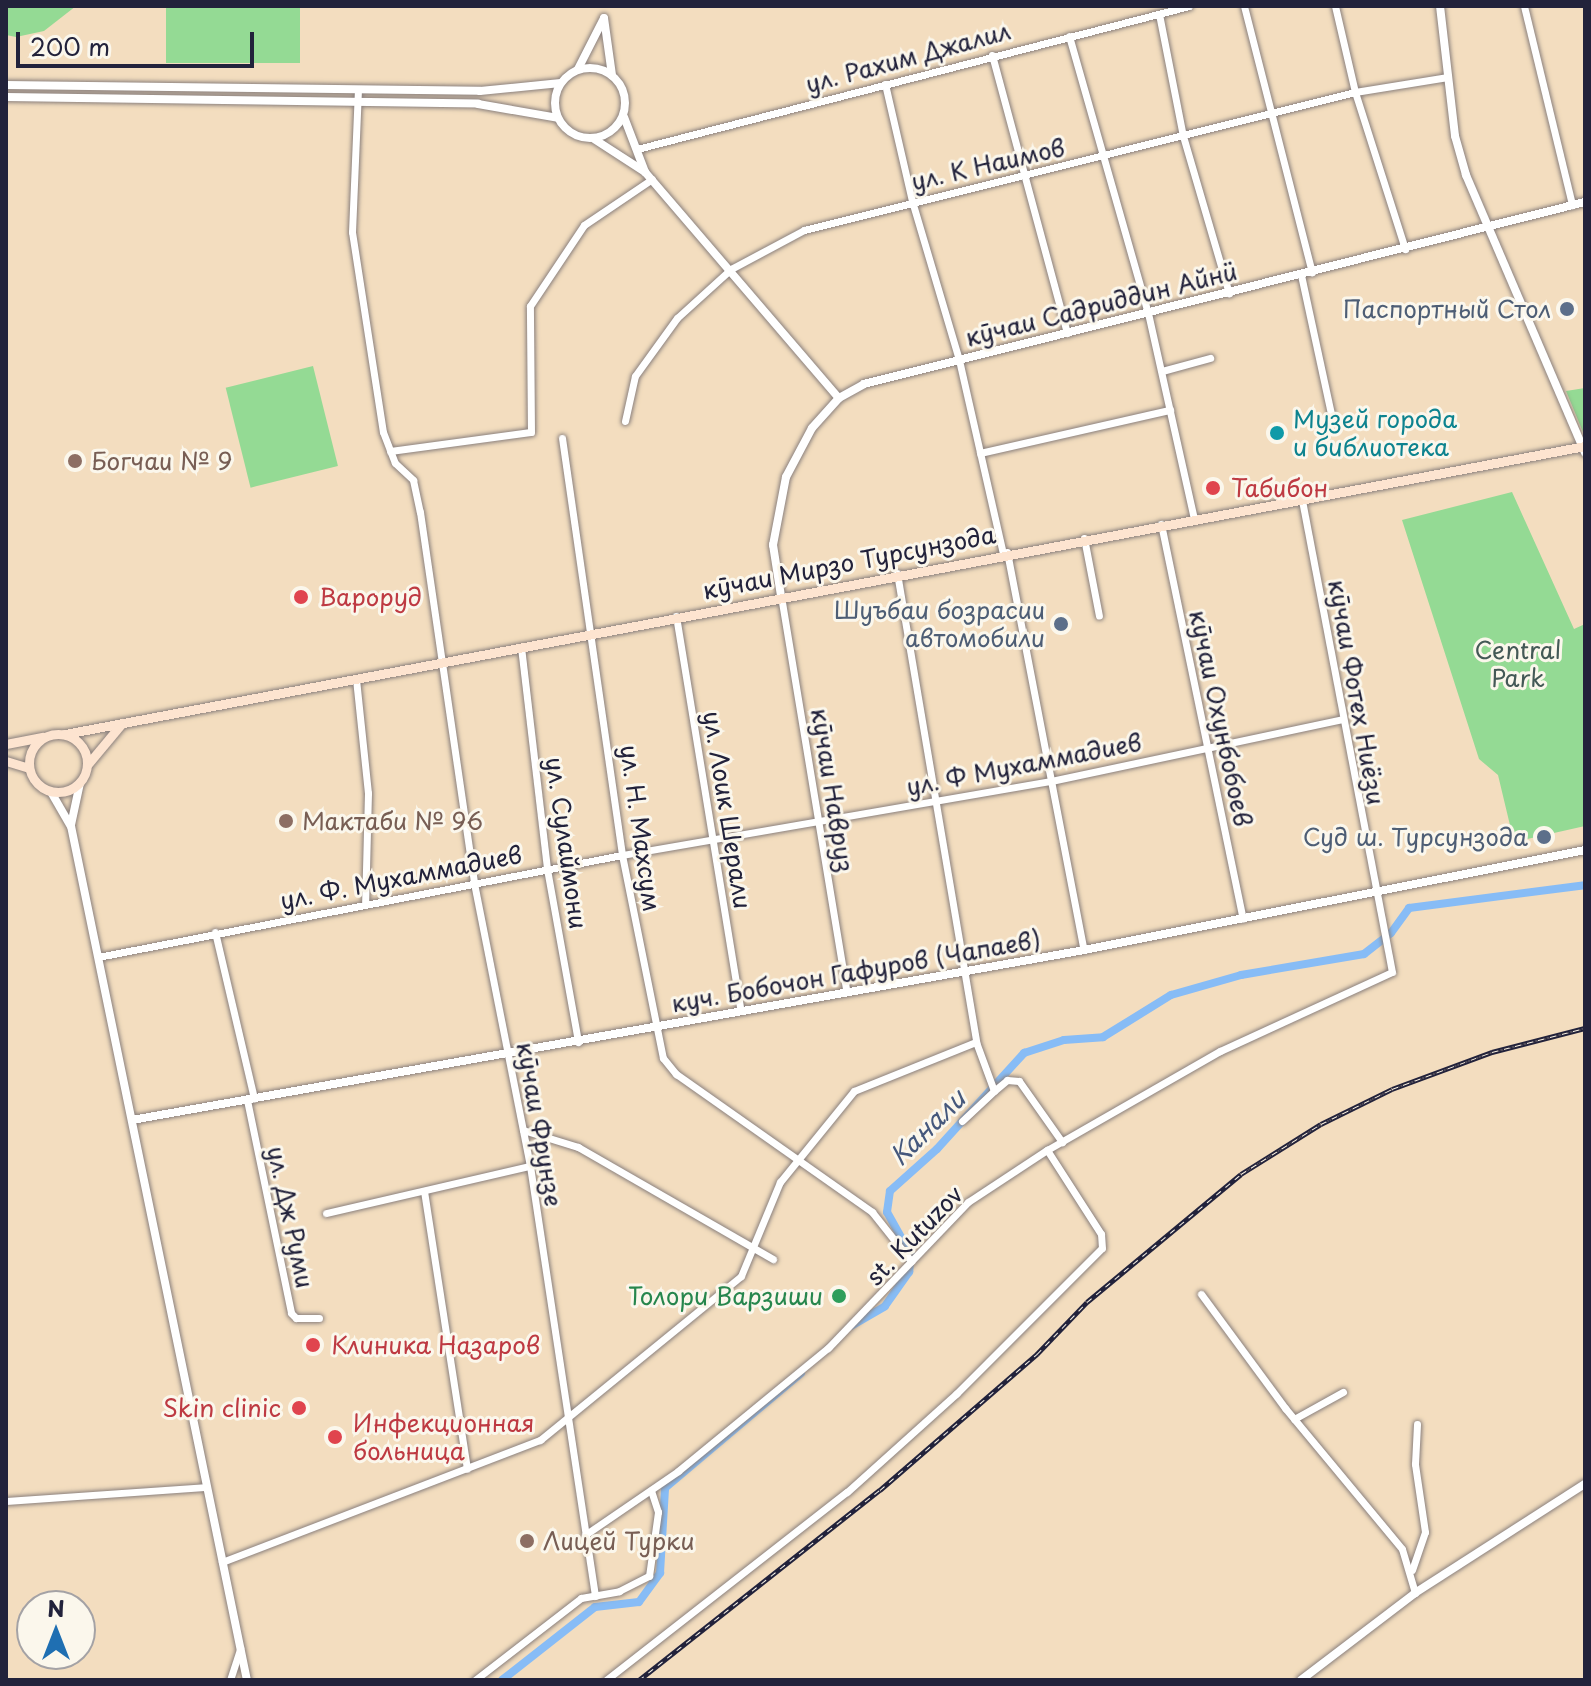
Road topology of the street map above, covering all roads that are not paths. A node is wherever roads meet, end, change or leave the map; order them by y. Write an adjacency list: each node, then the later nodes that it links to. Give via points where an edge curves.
1 (605, 6): 8 (street)
2 (1189, 6): 7 (street, ул. Рахим Джалил)
3 (1244, 6): 21 (street)
4 (1335, 6): 18 (street)
5 (1440, 6): 13 (street)
6 (1524, 6): 32 (street)
7 (1159, 14): 9 (street, ул. Рахим Джалил); 24 (street)
8 (604, 18): 11 (street); 12 (street)
9 (1069, 36): 10 (street, ул. Рахим Джалил); 27 (street)
10 (992, 55): 15 (street, ул. Рахим Джалил); 28 (street)
11 (578, 69): 12 (street, via 596,68); 14 (street)
12 (612, 75): 22 (street, via 625,94)
13 (1448, 77): 18 (street, ул. К Наимов); 33 (street, via 1455,136)
14 (561, 83): 17 (street, via 480,91); 23 (street, via 555,100)
15 (885, 84): 26 (street, ул. Рахим Джалил); 30 (street)
16 (6, 85): 17 (street)
17 (358, 89): 20 (street)
18 (1355, 92): 21 (street, ул. К Наимов); 34 (street)
19 (6, 97): 20 (street)
20 (358, 102): 23 (street, via 478,104); 50 (street, via 352,232)
21 (1270, 116): 24 (street, ул. К Наимов); 36 (street)
22 (624, 117): 25 (street, via 609,134); 26 (street)
23 (558, 118): 25 (street, via 575,135)
24 (1183, 136): 27 (street, ул. К Наимов); 38 (street)
25 (594, 139): 29 (street)
26 (637, 149): 29 (street)
27 (1102, 158): 28 (street, ул. К Наимов); 39 (street)
28 (1023, 174): 30 (street, ул. К Наимов); 40 (street)
29 (649, 175): 35 (street); 50 (street, via 584,225 530,306 531,432)
30 (912, 201): 35 (street, ул. К Наимов, via 804,230); 42 (street)
31 (1585, 202): 32 (street, кӯчаи Садриддин Айнӣ)
32 (1572, 205): 33 (street, кӯчаи Садриддин Айнӣ)
33 (1488, 228): 34 (street, кӯчаи Садриддин Айнӣ); 49 (street)
34 (1405, 249): 36 (street, кӯчаи Садриддин Айнӣ)
35 (731, 269): 44 (street); 46 (street, ул. К Наимов, via 657,342 635,376)
36 (1312, 272): 37 (street, кӯчаи Садриддин Айнӣ)
37 (1301, 275): 38 (street, кӯчаи Садриддин Айнӣ); 47 (street)
38 (1229, 293): 39 (street, кӯчаи Садриддин Айнӣ)
39 (1148, 313): 40 (street, кӯчаи Садриддин Айнӣ); 43 (street)
40 (1067, 333): 42 (street, кӯчаи Садриддин Айнӣ)
41 (1210, 358): 43 (street)
42 (959, 360): 44 (street, кӯчаи Садриддин Айнӣ, via 878,378); 51 (street)
43 (1162, 371): 45 (street)
44 (839, 398): 58 (street, кӯчаи Садриддин Айнӣ, via 799,447 786,477 773,545)
45 (1170, 410): 51 (street); 53 (street)
46 (625, 421)
47 (1333, 423)
48 (562, 438): 61 (street, ул. Н. Махсум)
49 (1584, 449): 52 (main road, кӯчаи Мирзо Турсунзода)
50 (390, 451): 63 (street, кӯчаи Фрунзе, via 413,480)
51 (980, 453): 56 (street)
52 (1302, 498): 53 (main road, кӯчаи Мирзо Турсунзода); 65 (street, кӯчаи Фотех Ниёзи)
53 (1194, 518): 54 (main road, кӯчаи Мирзо Турсунзода)
54 (1161, 524): 55 (main road, кӯчаи Мирзо Турсунзода); 70 (street, кӯчаи Охунбобоев)
55 (1084, 538): 56 (main road, кӯчаи Мирзо Турсунзода); 60 (street)
56 (1005, 552): 57 (main road, кӯчаи Мирзо Турсунзода); 74 (street)
57 (897, 573): 58 (main road, кӯчаи Мирзо Турсунзода); 77 (street)
58 (781, 596): 59 (main road, кӯчаи Мирзо Турсунзода); 78 (street, кӯчаи Навруз)
59 (676, 616): 61 (main road, кӯчаи Мирзо Турсунзода); 80 (street, ул. Лоик Шерали)
60 (1099, 616)
61 (594, 633): 62 (main road, кӯчаи Мирзо Турсунзода); 82 (street, ул. Н. Махсум)
62 (521, 647): 63 (main road, кӯчаи Мирзо Турсунзода); 83 (street, ул. Сулаймони)
63 (444, 661): 64 (main road, кӯчаи Мирзо Турсунзода); 84 (street, кӯчаи Фрунзе)
64 (356, 679): 66 (main road, кӯчаи Мирзо Турсунзода); 86 (street, via 368,793)
65 (1342, 719): 70 (street, ул. Ф Мухаммадиев); 85 (street, кӯчаи Фотех Ниёзи)
66 (122, 723): 67 (main road, кӯчаи Мирзо Турсунзода); 72 (main road)
67 (65, 734): 68 (main road, кӯчаи Мирзо Турсунзода); 72 (main road, via 85,749)
68 (46, 736): 69 (main road, кӯчаи Мирзо Турсунзода); 73 (main road, via 30,754)
69 (6, 744)
70 (1205, 749): 74 (street, ул. Ф Мухаммадиев); 87 (street, кӯчаи Охунбобоев)
71 (6, 761): 73 (main road)
72 (88, 764): 75 (main road)
73 (29, 768): 76 (main road, via 37,783)
74 (1051, 781): 77 (street, ул. Ф Мухаммадиев); 90 (street)
75 (80, 783): 76 (main road, via 67,792); 79 (street)
76 (51, 792): 79 (street)
77 (932, 803): 78 (street, ул. Ф Мухаммадиев); 92 (street)
78 (819, 823): 80 (street, ул. Ф Мухаммадиев); 93 (street, кӯчаи Навруз)
79 (71, 826): 91 (street)
80 (712, 839): 82 (street, ул. Ф. Мухаммадиев); 94 (street, ул. Лоик Шерали)
81 (1585, 850): 85 (street, куч. Бобочон Гафуров (Чапаев))
82 (622, 855): 83 (street, ул. Ф. Мухаммадиев); 95 (street, ул. Н. Махсум)
83 (547, 869): 84 (street, ул. Ф. Мухаммадиев); 96 (street, ул. Сулаймони)
84 (474, 883): 86 (street, ул. Ф. Мухаммадиев); 98 (street, кӯчаи Фрунзе)
85 (1373, 894): 87 (street, куч. Бобочон Гафуров (Чапаев)); 89 (street, кӯчаи Фотех Ниёзи)
86 (365, 904): 88 (street, ул. Ф. Мухаммадиев)
87 (1243, 919): 90 (street, куч. Бобочон Гафуров (Чапаев))
88 (215, 932): 91 (street, ул. Ф. Мухаммадиев); 100 (street)
89 (1386, 946): 104 (street, st. Kutuzov, via 1392,972 1386,978 1232,1044)
90 (1084, 950): 92 (street, куч. Бобочон Гафуров (Чапаев))
91 (98, 957): 101 (street)
92 (963, 969): 93 (street, куч. Бобочон Гафуров (Чапаев)); 97 (street)
93 (846, 990): 94 (street, куч. Бобочон Гафуров (Чапаев))
94 (741, 1011): 95 (street, куч. Бобочон Гафуров (Чапаев))
95 (655, 1028): 96 (street, куч. Бобочон Гафуров (Чапаев)); 106 (street, ул. Н. Махсум, via 663,1058 676,1074)
96 (578, 1042): 98 (street, куч. Бобочон Гафуров (Чапаев))
97 (976, 1042): 99 (street); 106 (street, via 854,1091)
98 (507, 1053): 100 (street, куч. Бобочон Гафуров (Чапаев)); 103 (street, кӯчаи Фрунзе)
99 (994, 1091): 102 (street); 104 (street, via 1007,1080 1019,1081)
100 (250, 1099): 101 (street, куч. Бобочон Гафуров (Чапаев)); 114 (street, ул. Дж Руми, via 291,1313 296,1318)
101 (132, 1120): 121 (street)
102 (962, 1121)
103 (523, 1130): 107 (street, кӯчаи Фрунзе); 110 (street, via 578,1147)
104 (1062, 1142): 105 (street, st. Kutuzov)
105 (1047, 1150): 112 (street, st. Kutuzov, via 968,1202); 133 (street, via 1101,1234 1102,1248 956,1394 847,1492)
106 (800, 1160): 110 (street, via 768,1203); 112 (street, ул. Н. Махсум, via 872,1212)
107 (530, 1166): 108 (street, ул. Дж Руми); 117 (street, кӯчаи Фрунзе)
108 (424, 1191): 109 (street, ул. Дж Руми); 119 (street)
109 (326, 1213)
110 (754, 1250): 111 (street); 117 (street, via 748,1268 725,1293)
111 (773, 1259)
112 (911, 1261): 122 (street, st. Kutuzov, via 828,1348)
113 (1201, 1294): 116 (street)
114 (319, 1318)
115 (1343, 1392): 116 (street)
116 (1294, 1419): 126 (street, via 1402,1549)
117 (566, 1421): 119 (street, via 540,1440); 124 (street, кӯчаи Фрунзе)
118 (1417, 1424): 126 (street, via 1415,1464 1425,1532)
119 (467, 1469): 125 (street)
120 (1585, 1484): 127 (street)
121 (205, 1487): 123 (street); 125 (street)
122 (651, 1491): 124 (street, st. Kutuzov); 128 (street, via 658,1512 649,1576 632,1587)
123 (6, 1501)
124 (585, 1535): 128 (street, кӯчаи Фрунзе)
125 (222, 1562): 129 (street)
126 (1412, 1570): 127 (street)
127 (1415, 1593): 134 (street)
128 (595, 1596): 132 (street, via 572,1603)
129 (240, 1649): 130 (street); 131 (street)
130 (230, 1680)
131 (247, 1680)
132 (475, 1680)
133 (606, 1680)
134 (1301, 1680)

